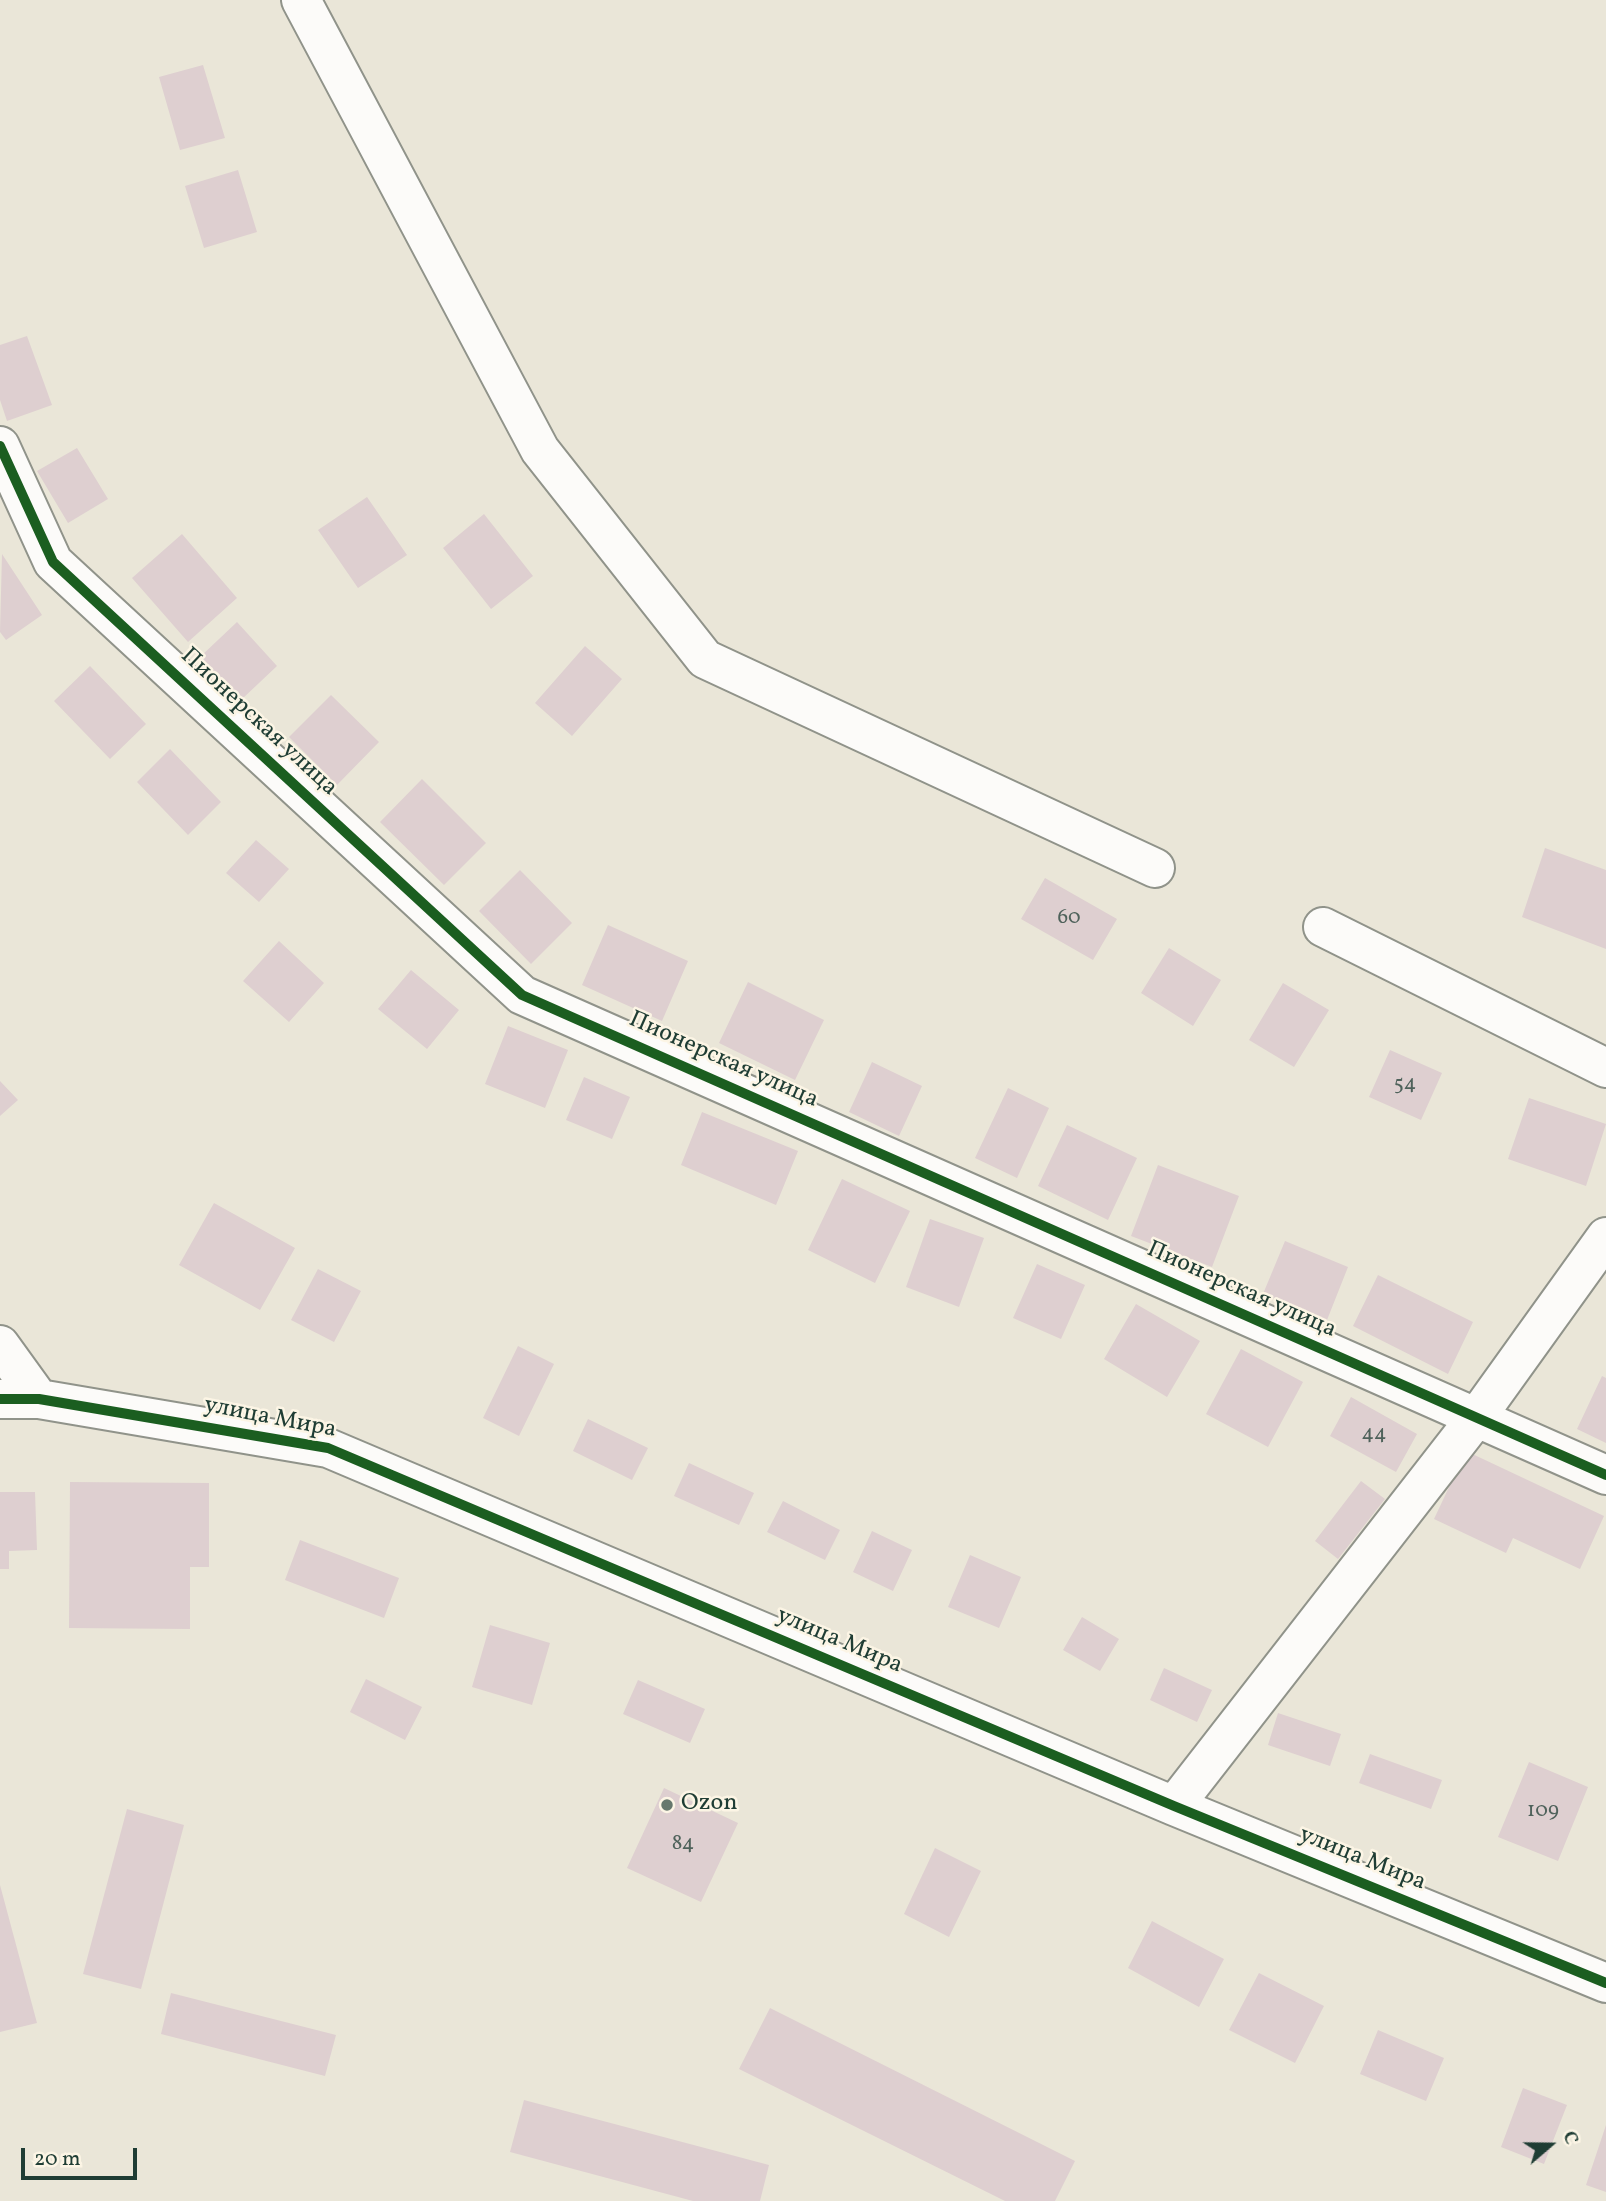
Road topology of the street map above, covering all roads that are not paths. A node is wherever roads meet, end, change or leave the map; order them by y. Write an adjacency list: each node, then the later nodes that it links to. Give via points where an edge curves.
1 (301, 0): 3 (street, via 540,450 705,659)
2 (0, 446): 10 (street, Пионерская улица, via 53,562 522,995)
3 (1154, 868)
4 (1323, 927): 5 (street)
5 (1606, 1069)
6 (1606, 1237): 10 (street)
7 (0, 1345): 9 (street)
8 (0, 1399): 9 (street, улица Мира)
9 (39, 1399): 12 (street, улица Мира, via 328,1448)
10 (1476, 1418): 11 (street, Пионерская улица); 12 (street)
11 (1606, 1475)
12 (1174, 1806): 13 (street, улица Мира)
13 (1606, 1983)

